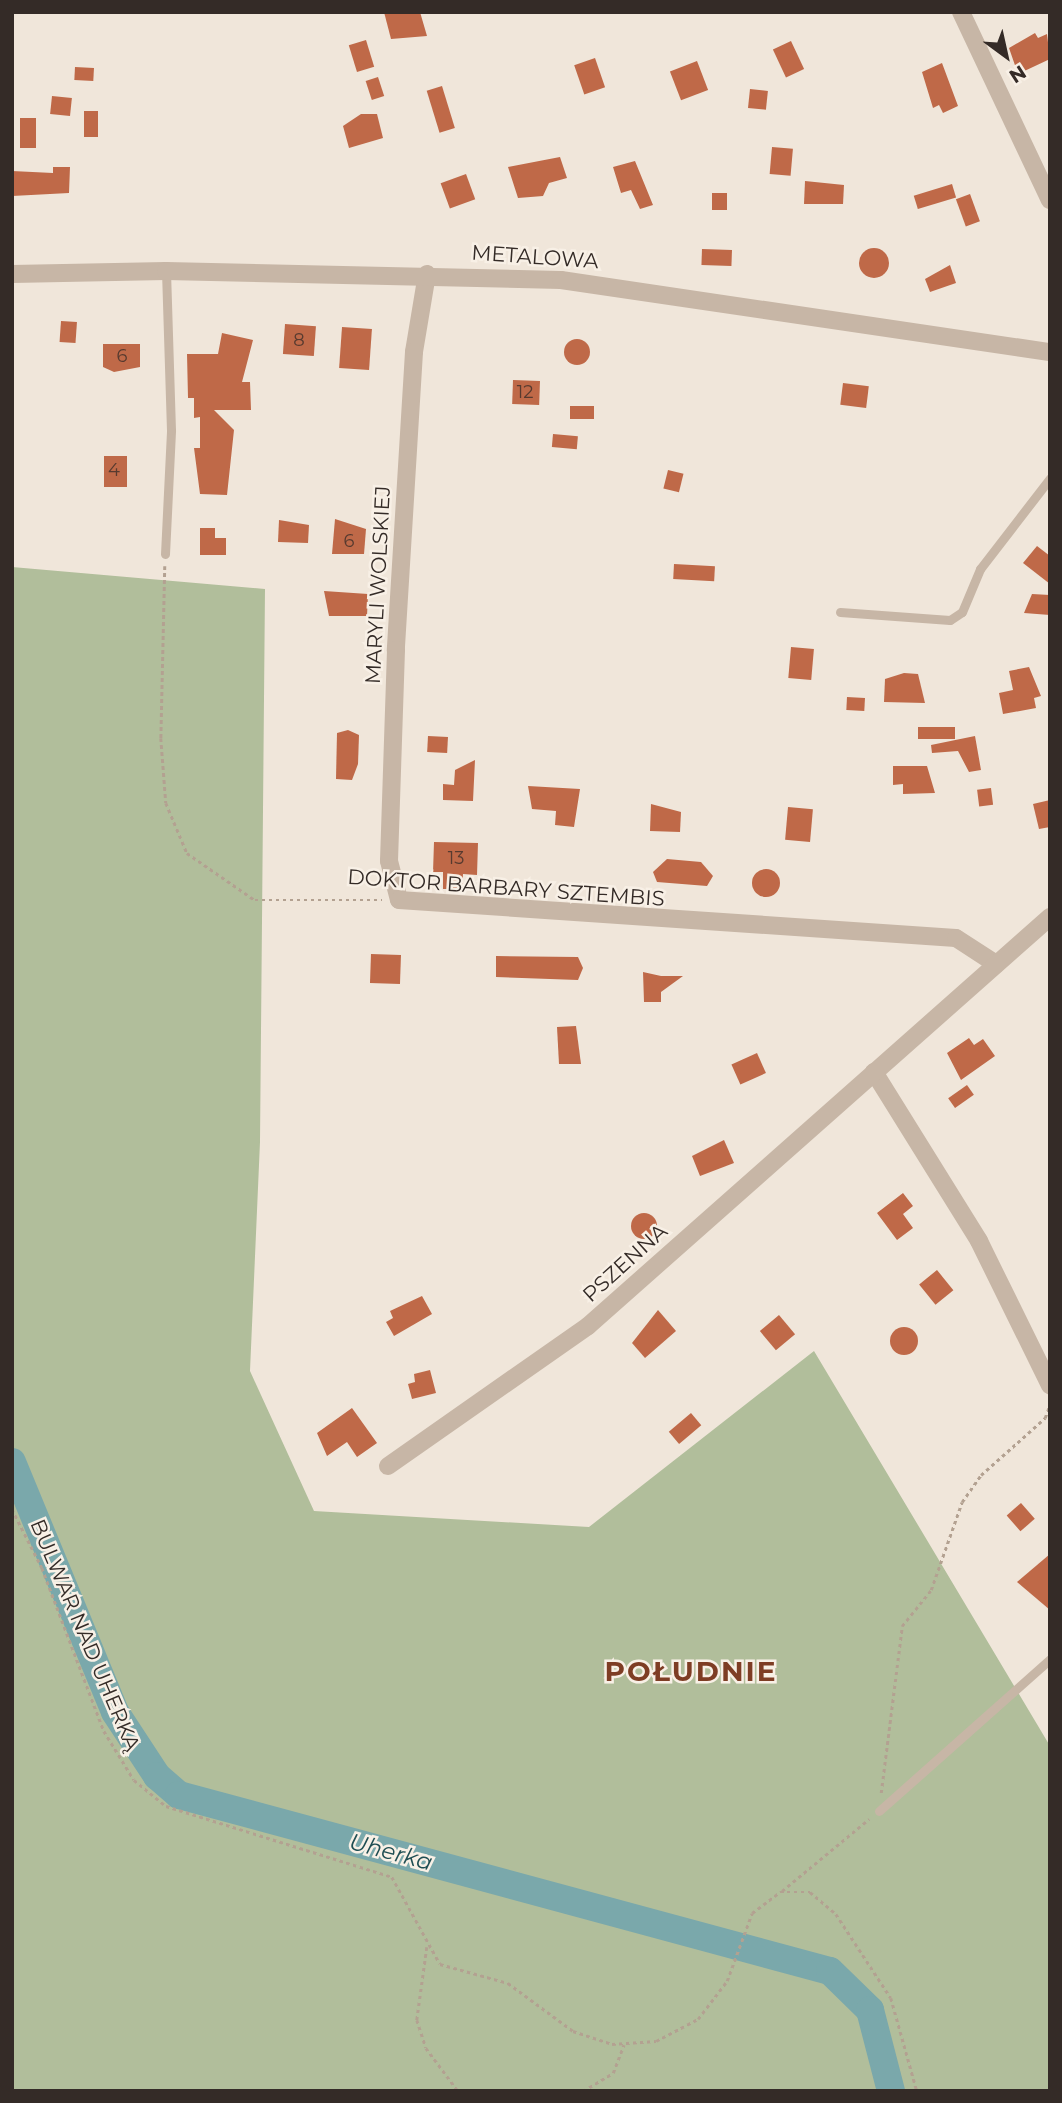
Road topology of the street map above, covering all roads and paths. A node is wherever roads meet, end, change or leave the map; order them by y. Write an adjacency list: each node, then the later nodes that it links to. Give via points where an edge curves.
1 (961, 12): 2 (street)
2 (1050, 200)
3 (166, 271): 4 (street, METALOWA); 5 (street, METALOWA); 8 (lane, via 171,430)
4 (12, 274)
5 (427, 274): 6 (street, METALOWA, via 611,284); 10 (street, MARYLI WOLSKIEJ, via 414,352 396,650 389,861)
6 (1050, 352)
7 (1050, 478): 9 (lane, via 980,569 962,612 950,620)
8 (165, 554): 10 (path, DOKTOR BARBARY SZTEMBIS, via 161,738 166,803 187,853 255,901)
9 (840, 612)
10 (399, 900): 12 (street, DOKTOR BARBARY SZTEMBIS, via 956,938)
11 (1050, 917): 12 (street, PSZENNA)
12 (996, 964): 13 (street, PSZENNA)
13 (874, 1072): 14 (street, via 979,1241); 16 (street, PSZENNA, via 588,1326)
14 (1050, 1385)
15 (1050, 1404): 19 (path, via 1045,1418 981,1475 962,1502 931,1590 902,1626)
16 (388, 1466)
17 (12, 1509): 21 (path, BULWAR NAD UHERKĄ, via 38,1558 104,1731 134,1780 166,1806 199,1820 391,1877 408,1897)
18 (1050, 1659): 19 (lane)
19 (879, 1811): 20 (path, BULWAR NAD UHERKĄ)
20 (780, 1892): 22 (path, BULWAR NAD UHERKĄ, via 752,1913 738,1958 698,2019 656,2041); 25 (path, via 810,1892 836,1914 891,1998)
21 (427, 1947): 22 (path, BULWAR NAD UHERKĄ, via 450,1968 522,1990 584,2037); 23 (path, via 417,2020 426,2048)
22 (624, 2045): 24 (path, via 613,2073)
23 (458, 2091)
24 (583, 2091)
25 (917, 2091)

